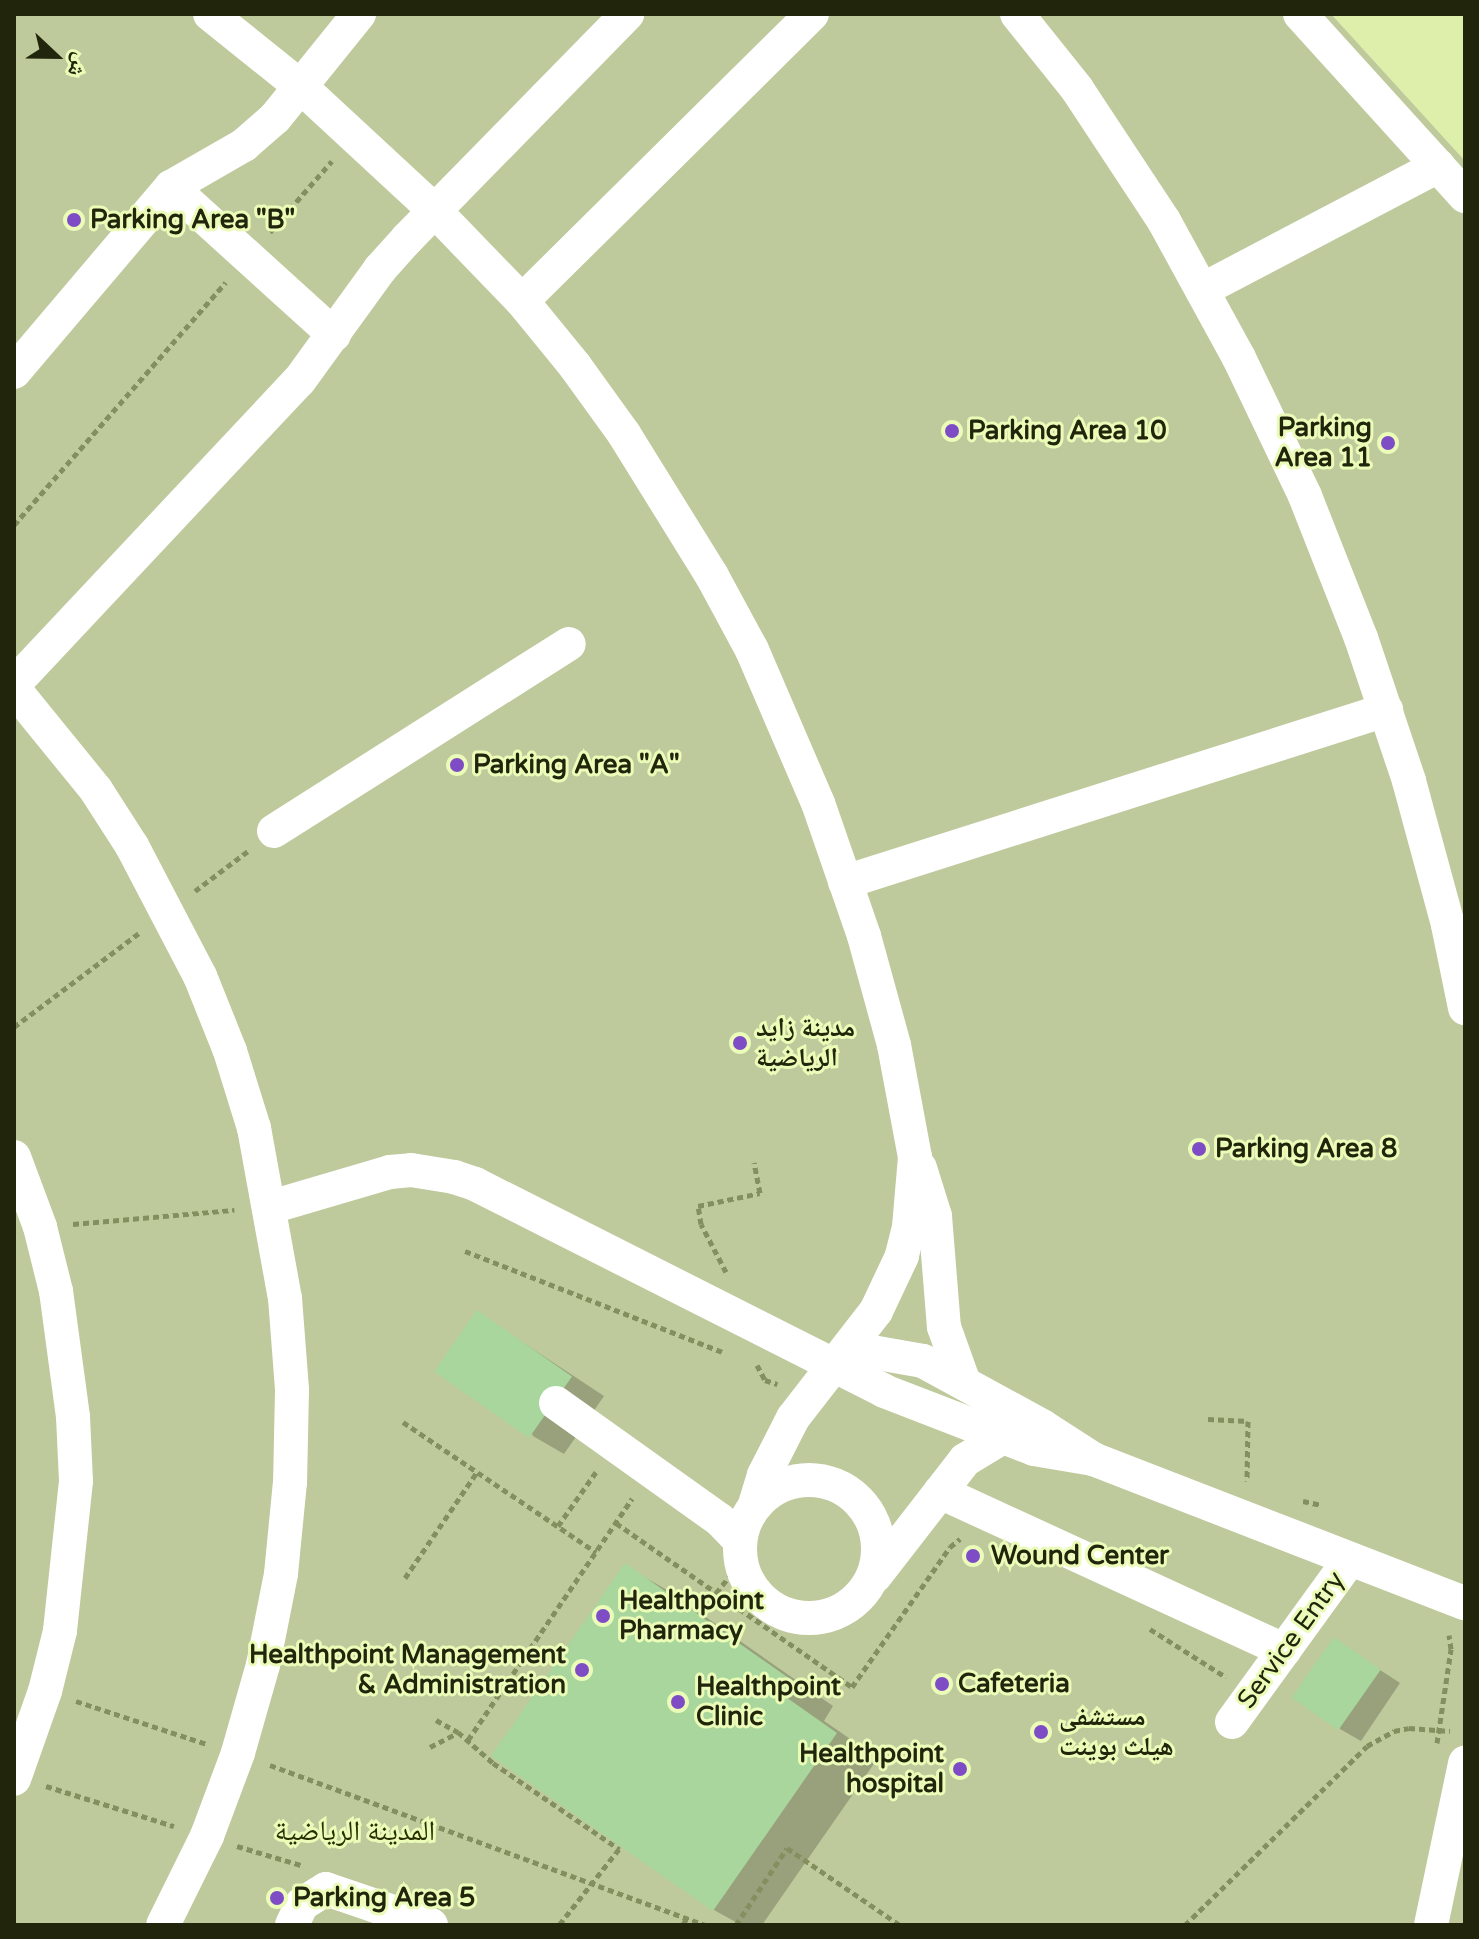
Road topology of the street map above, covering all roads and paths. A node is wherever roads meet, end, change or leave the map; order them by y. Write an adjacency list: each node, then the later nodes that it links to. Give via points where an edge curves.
1 (210, 14): 7 (lane)
2 (359, 14): 7 (lane)
3 (627, 14): 12 (lane)
4 (812, 14): 15 (lane)
5 (1017, 14): 14 (lane, via 1122,154)
6 (1300, 14): 9 (lane)
7 (300, 86): 8 (lane); 10 (lane, via 244,145)
8 (354, 136): 12 (lane); 13 (path)
9 (1438, 166): 11 (lane); 14 (lane)
10 (171, 187): 13 (lane); 17 (lane)
11 (1465, 196)
12 (435, 211): 15 (lane); 16 (lane, via 380,269)
13 (248, 257): 16 (lane); 18 (path)
14 (1202, 290): 21 (lane, via 1305,496)
15 (522, 301): 23 (lane, via 624,434 712,576 786,726)
16 (334, 335): 20 (lane, via 299,381)
17 (14, 372)
18 (14, 525)
19 (569, 644): 22 (lane)
20 (14, 687): 28 (lane, via 96,790 132,846 193,963 230,1051)
21 (1386, 710): 23 (lane); 24 (lane, via 1430,853)
22 (274, 831)
23 (845, 882): 26 (lane, via 881,990)
24 (1465, 1008)
25 (14, 1157): 29 (lane)
26 (915, 1157): 32 (lane, via 909,1227 896,1271 876,1311); 33 (lane, via 935,1216 944,1327)
27 (754, 1163): 30 (path, via 760,1193 698,1206 701,1224 726,1272)
28 (271, 1207): 29 (path); 30 (lane, via 390,1172 444,1174 475,1184); 66 (lane, via 292,1390 290,1482 281,1574)
29 (40, 1227): 58 (lane, via 62,1324 76,1449 64,1600)
30 (715, 1306): 31 (path); 32 (lane)
31 (698, 1342)
32 (833, 1363): 33 (lane, via 855,1354 890,1353 923,1361); 37 (lane, via 884,1391); 48 (lane, via 777,1446)
33 (964, 1383): 38 (lane)
34 (560, 1397): 48 (lane)
35 (1208, 1419): 41 (path, via 1248,1421 1246,1478)
36 (403, 1422): 40 (path)
37 (1001, 1438): 38 (lane, via 1044,1452); 43 (lane, via 972,1454)
38 (1093, 1459): 51 (lane)
39 (601, 1466): 47 (path)
40 (477, 1472): 47 (path); 52 (path)
41 (1253, 1489)
42 (637, 1491): 46 (path)
43 (940, 1492): 53 (lane); 57 (lane)
44 (1292, 1498): 45 (path)
45 (1322, 1505)
46 (616, 1523): 50 (path); 54 (path)
47 (558, 1526): 50 (path)
48 (746, 1531): 53 (lane, via 748,1583 778,1612 798,1618 839,1612); 53 (lane, via 779,1486 808,1479 829,1482 863,1504 874,1522 878,1553); 54 (path)
49 (967, 1535): 54 (path, via 950,1547 852,1687)
50 (596, 1552): 64 (path)
51 (1350, 1559): 55 (lane); 57 (lane, Service Entry)
52 (405, 1578)
53 (870, 1582)
54 (716, 1593)
55 (1465, 1603)
56 (1149, 1628): 59 (path)
57 (1284, 1650): 59 (lane, Service Entry)
58 (45, 1691): 66 (path); 68 (lane)
59 (1252, 1694): 61 (lane, Service Entry)
60 (436, 1720): 62 (path)
61 (1232, 1722)
62 (458, 1732): 64 (path); 65 (path)
63 (1465, 1733): 79 (path, via 1409,1728 1367,1746)
64 (468, 1740): 69 (path, via 493,1763 619,1849)
65 (430, 1747)
66 (238, 1753): 69 (path); 71 (lane, via 207,1836)
67 (1465, 1763): 80 (lane)
68 (14, 1779)
69 (593, 1882): 70 (path); 74 (path)
70 (687, 1917): 75 (path); 76 (path)
71 (163, 1925)
72 (292, 1925): 73 (lane, via 302,1904 326,1889)
73 (431, 1925)
74 (559, 1925)
75 (683, 1925)
76 (705, 1925)
77 (736, 1925): 78 (path, via 787,1848)
78 (900, 1925)
79 (1185, 1925)
80 (1431, 1925)

